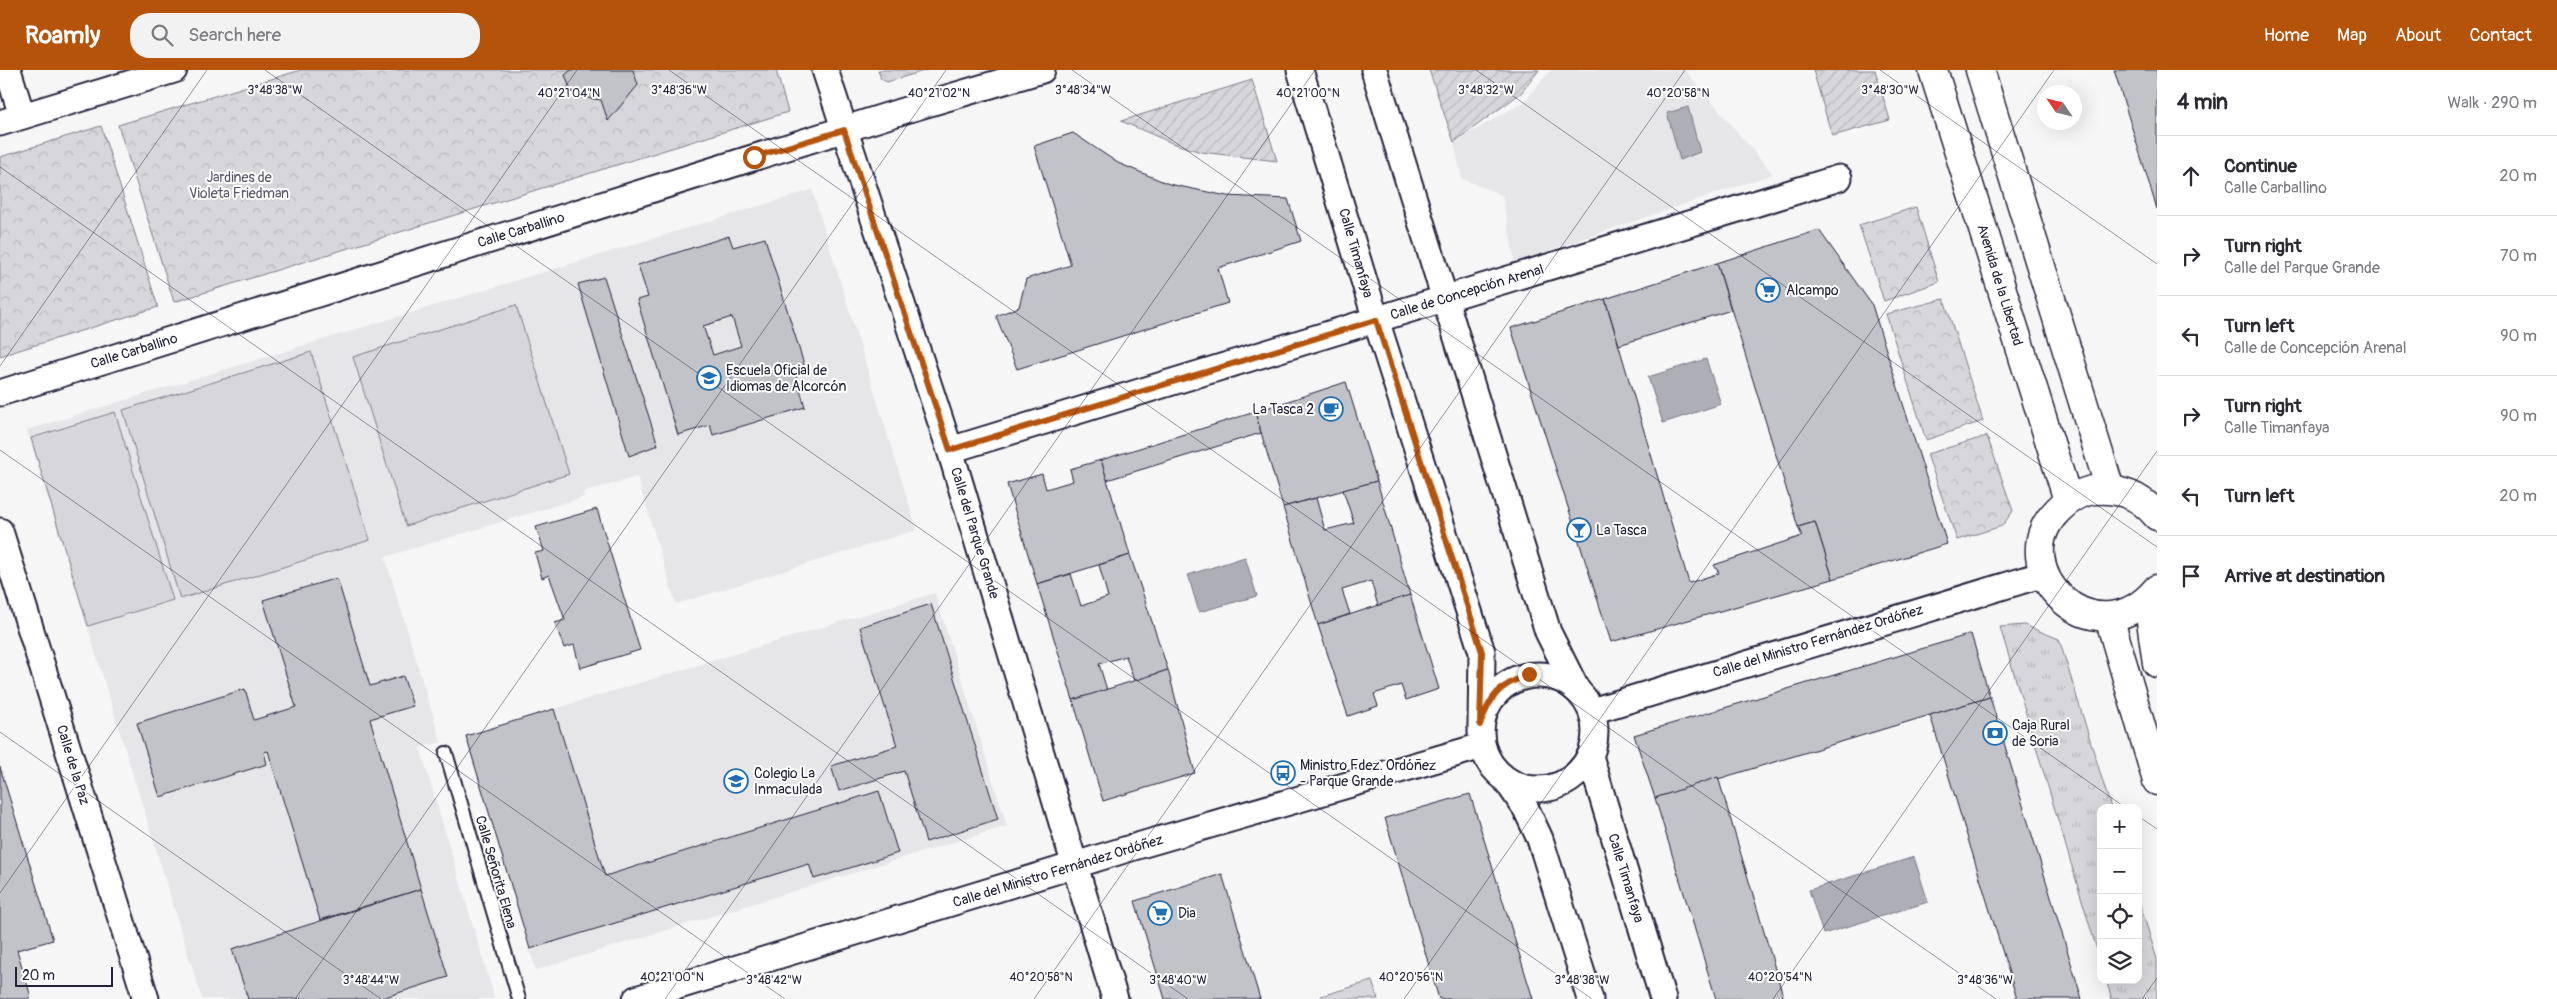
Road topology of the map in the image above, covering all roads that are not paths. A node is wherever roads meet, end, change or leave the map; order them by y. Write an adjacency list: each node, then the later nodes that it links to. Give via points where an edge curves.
1 (8, 70): 9 (street)
2 (174, 70): 9 (street)
3 (825, 70): 10 (street, Calle del Parque Grande)
4 (1042, 70): 10 (street, Calle Carballino)
5 (1300, 70): 13 (street, Calle Timanfaya)
6 (1374, 70): 12 (street)
7 (1933, 70): 17 (street, Avenida de la Libertad)
8 (1980, 70): 16 (street)
9 (11, 119)
10 (844, 130): 14 (street, Calle Carballino); 15 (street, Calle del Parque Grande)
11 (1839, 178): 12 (street, Calle de Concepción Arenal)
12 (1444, 299): 13 (street, Calle de Concepción Arenal); 24 (street, via 1548,632)
13 (1376, 320): 15 (street, Calle de Concepción Arenal); 26 (street, Calle Timanfaya, via 1482,652)
14 (0, 393)
15 (950, 450): 31 (street, Calle del Parque Grande)
16 (2110, 488): 17 (street, via 2088,491); 18 (street, via 2144,502)
17 (2068, 500): 20 (street, via 2053,514 2044,533 2040,553)
18 (2157, 516)
19 (0, 531): 32 (street, Calle de la Paz)
20 (2044, 574): 22 (street, via 2054,592 2069,606 2088,615); 25 (street, Calle del Ministro Fernández Ordóñez)
21 (2152, 595): 22 (street, via 2130,612); 23 (street)
22 (2109, 617): 30 (street)
23 (2157, 663)
24 (1576, 688): 25 (street); 26 (street, via 1554,676 1529,674 1506,683 1489,701)
25 (1592, 711): 28 (street, via 1595,734)
26 (1481, 735): 29 (street, via 1491,766); 31 (street, Calle del Ministro Fernández Ordóñez)
27 (446, 753): 33 (lane, Calle Señorita Elena)
28 (1590, 756): 29 (street, via 1579,772 1553,787 1524,788); 37 (street, Calle Timanfaya)
29 (1506, 780): 36 (street, via 1526,809 1540,839)
30 (2157, 781)
31 (1074, 866): 34 (street, Calle del Ministro Fernández Ordóñez); 35 (street, Calle del Parque Grande)
32 (146, 999)
33 (518, 999)
34 (636, 999)
35 (1115, 999)
36 (1590, 999)
37 (1663, 999)

